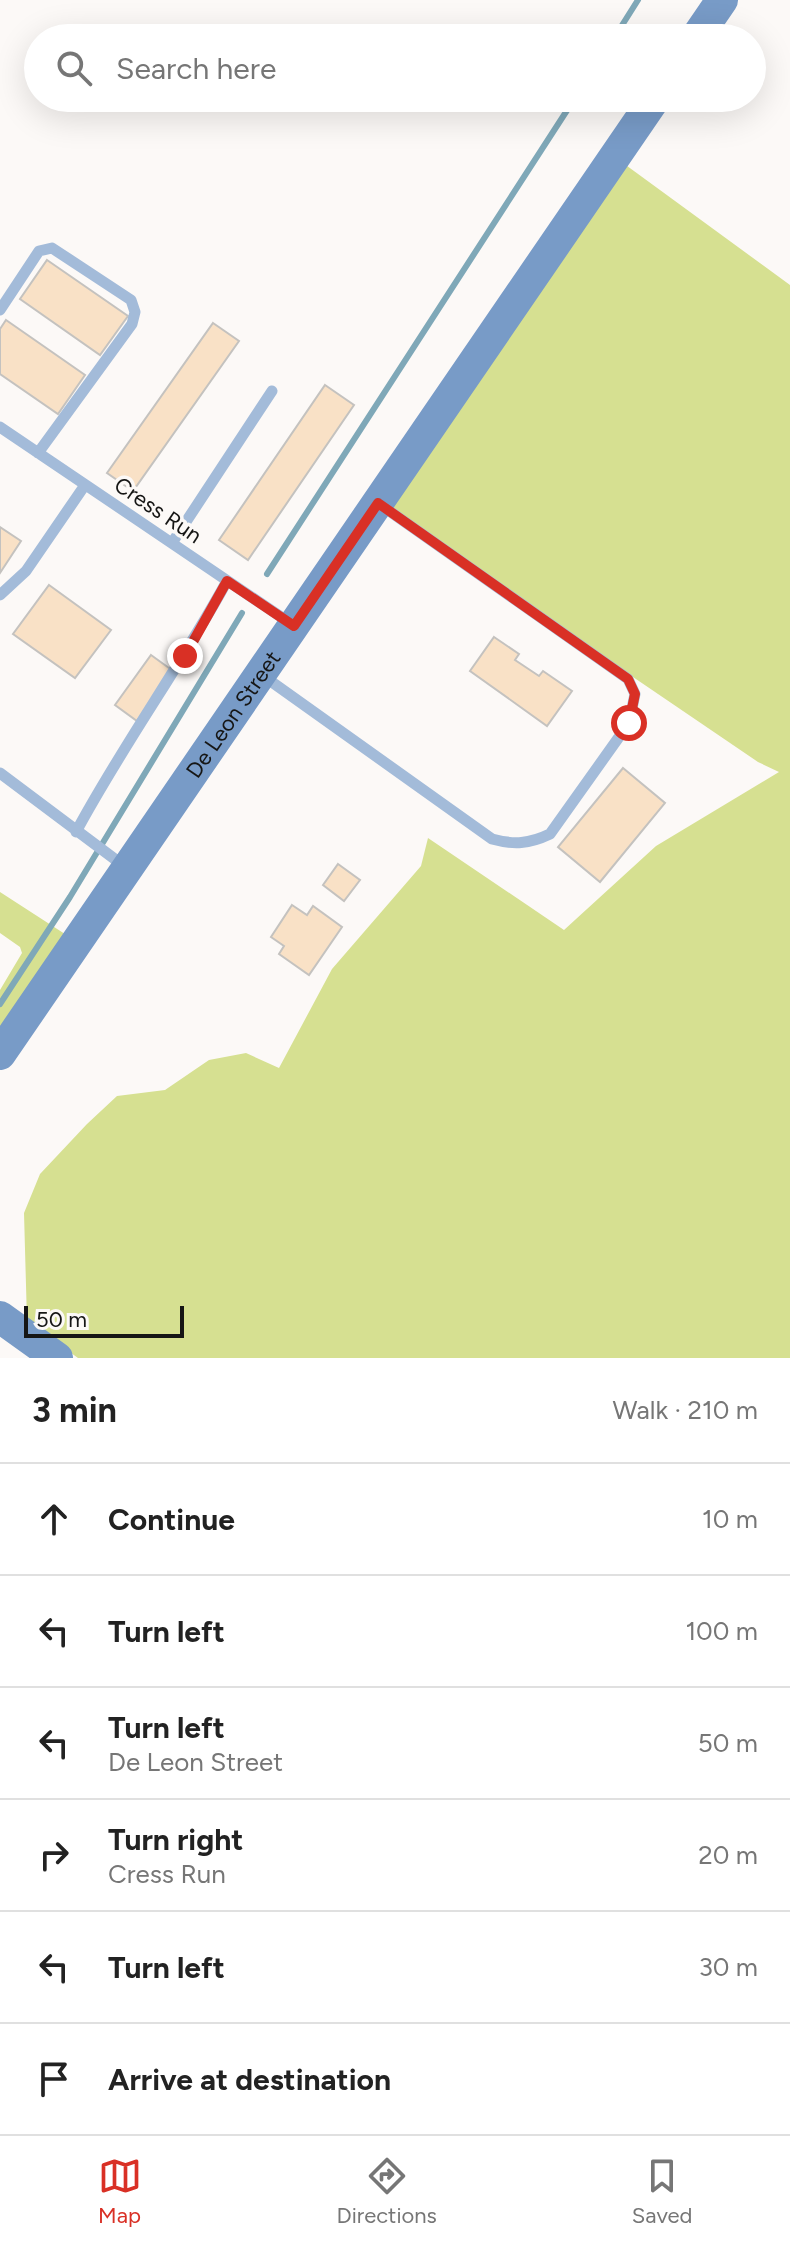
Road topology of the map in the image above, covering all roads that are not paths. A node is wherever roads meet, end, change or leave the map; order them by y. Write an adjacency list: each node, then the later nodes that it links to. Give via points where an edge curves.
1 (722, 0): 2 (street)
2 (706, 24)
3 (645, 112): 9 (street, De Leon Street)
4 (0, 310): 7 (lane, via 39,251 52,248 131,300 135,312 132,324)
5 (272, 391): 10 (lane)
6 (0, 427): 7 (lane, Cress Run)
7 (38, 453): 8 (lane, Cress Run)
8 (85, 485): 10 (lane, Cress Run); 12 (lane, via 26,571)
9 (378, 503): 13 (street, De Leon Street); 14 (lane, via 628,679 635,694 629,723 550,834 509,844 492,839)
10 (172, 543): 11 (lane, Cress Run)
11 (227, 581): 13 (lane, Cress Run); 16 (lane)
12 (0, 595)
13 (294, 626): 14 (street, De Leon Street)
14 (261, 674): 17 (street, De Leon Street)
15 (0, 773): 16 (lane)
16 (76, 832): 17 (lane)
17 (117, 861): 18 (street, De Leon Street)
18 (0, 1054)
19 (0, 1317): 20 (street)
20 (57, 1358)

